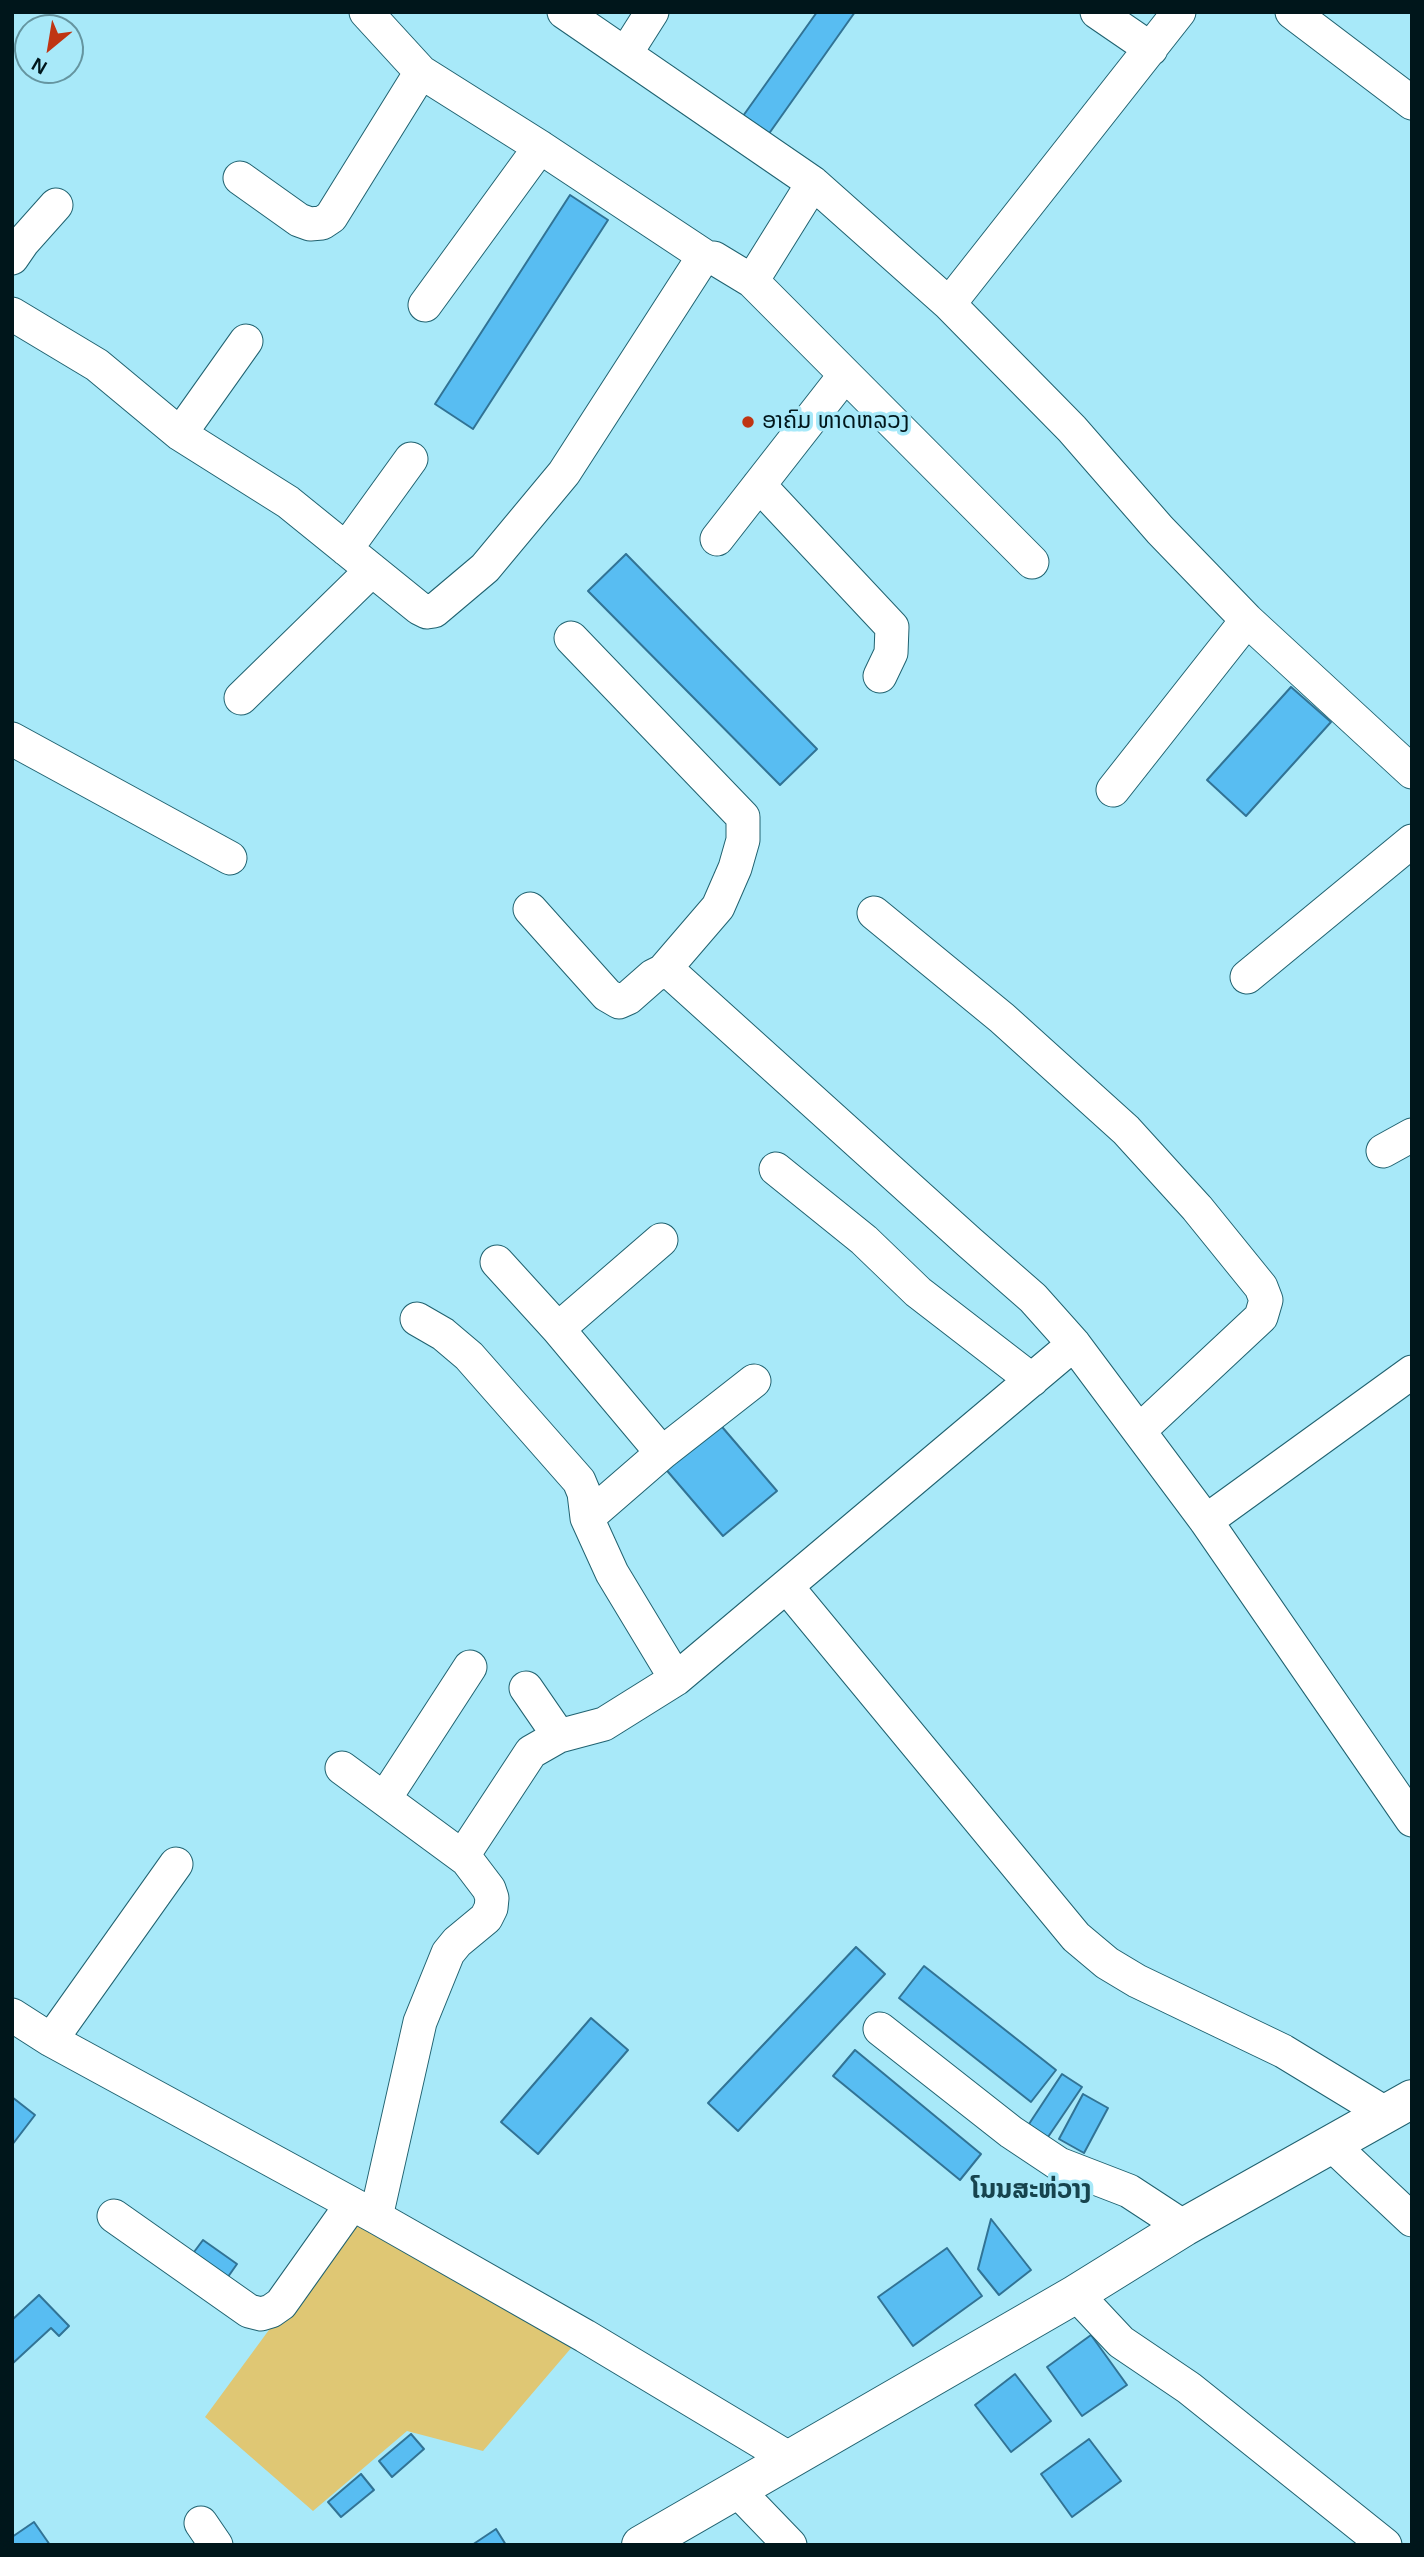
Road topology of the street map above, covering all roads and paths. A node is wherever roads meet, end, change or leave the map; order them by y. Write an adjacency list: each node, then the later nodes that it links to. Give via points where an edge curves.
1 (366, 12): 9 (street)
2 (564, 12): 8 (street)
3 (653, 12): 8 (street)
4 (1097, 12): 7 (street)
5 (1179, 12): 7 (street)
6 (1292, 12): 10 (street)
7 (1151, 49): 18 (street)
8 (626, 53): 13 (street)
9 (421, 72): 11 (street); 12 (street, via 331,217 322,223 299,220)
10 (1412, 103)
11 (540, 146): 15 (street); 19 (street)
12 (240, 178)
13 (813, 183): 17 (street); 18 (street)
14 (56, 205): 16 (street)
15 (706, 257): 17 (street); 29 (street, via 564,473 485,568 427,612)
16 (12, 258)
17 (752, 281): 22 (street)
18 (949, 304): 30 (street, via 1072,429)
19 (425, 305)
20 (12, 314): 23 (street, via 97,365)
21 (246, 341): 23 (street)
22 (845, 375): 25 (street); 28 (street)
23 (180, 433): 27 (street, via 288,502)
24 (411, 459): 27 (street)
25 (759, 485): 26 (street); 32 (street, via 892,626 891,653)
26 (717, 539)
27 (346, 549): 29 (street)
28 (1032, 562)
29 (372, 570): 33 (street)
30 (1247, 620): 35 (street); 36 (street)
31 (571, 638): 41 (street, via 743,817 743,840 718,907)
32 (880, 676)
33 (241, 698)
34 (12, 739): 38 (street)
35 (1412, 772)
36 (1113, 790)
37 (1412, 841): 42 (street)
38 (230, 858)
39 (530, 909): 41 (street, via 607,995 619,1002)
40 (874, 913): 54 (street, via 1002,1018 1126,1130 1261,1287 1266,1300 1261,1317)
41 (663, 971): 50 (street, via 671,973 1033,1298)
42 (1247, 977)
43 (1412, 1135): 44 (street)
44 (1383, 1151)
45 (776, 1169): 52 (street, via 864,1240 918,1292)
46 (662, 1240): 49 (street)
47 (497, 1262): 49 (street)
48 (417, 1319): 56 (street, via 469,1356 579,1481)
49 (558, 1329): 55 (street)
50 (1074, 1344): 52 (street); 54 (street)
51 (1412, 1372): 57 (street)
52 (1032, 1380): 58 (street)
53 (754, 1381): 55 (street)
54 (1139, 1431): 57 (street)
55 (662, 1453): 56 (street)
56 (587, 1518): 60 (street, via 612,1573)
57 (1206, 1521): 65 (street)
58 (787, 1587): 60 (street); 71 (street, via 1076,1937 1137,1981)
59 (470, 1667): 64 (street)
60 (676, 1679): 62 (street, via 604,1724)
61 (526, 1688): 62 (street)
62 (559, 1736): 66 (street, via 531,1752 466,1851)
63 (342, 1768): 64 (street)
64 (385, 1798): 66 (street)
65 (1412, 1820)
66 (467, 1860): 73 (street, via 489,1889 491,1908 448,1953 420,2022)
67 (176, 1864): 70 (street)
68 (12, 2015): 70 (street)
69 (880, 2029): 76 (street, via 1059,2164 1129,2191)
70 (51, 2040): 73 (street)
71 (1398, 2106): 72 (main road)
72 (1330, 2143): 75 (street); 76 (main road)
73 (364, 2211): 74 (street, via 281,2304 261,2314 249,2311); 78 (street)
74 (114, 2216)
75 (1412, 2220)
76 (1184, 2227): 77 (main road)
77 (1076, 2294): 78 (main road); 82 (street, via 1121,2342 1189,2388)
78 (790, 2459): 79 (main road)
79 (737, 2490): 80 (main road); 81 (street)
80 (641, 2545)
81 (790, 2545)
82 (1385, 2545)

